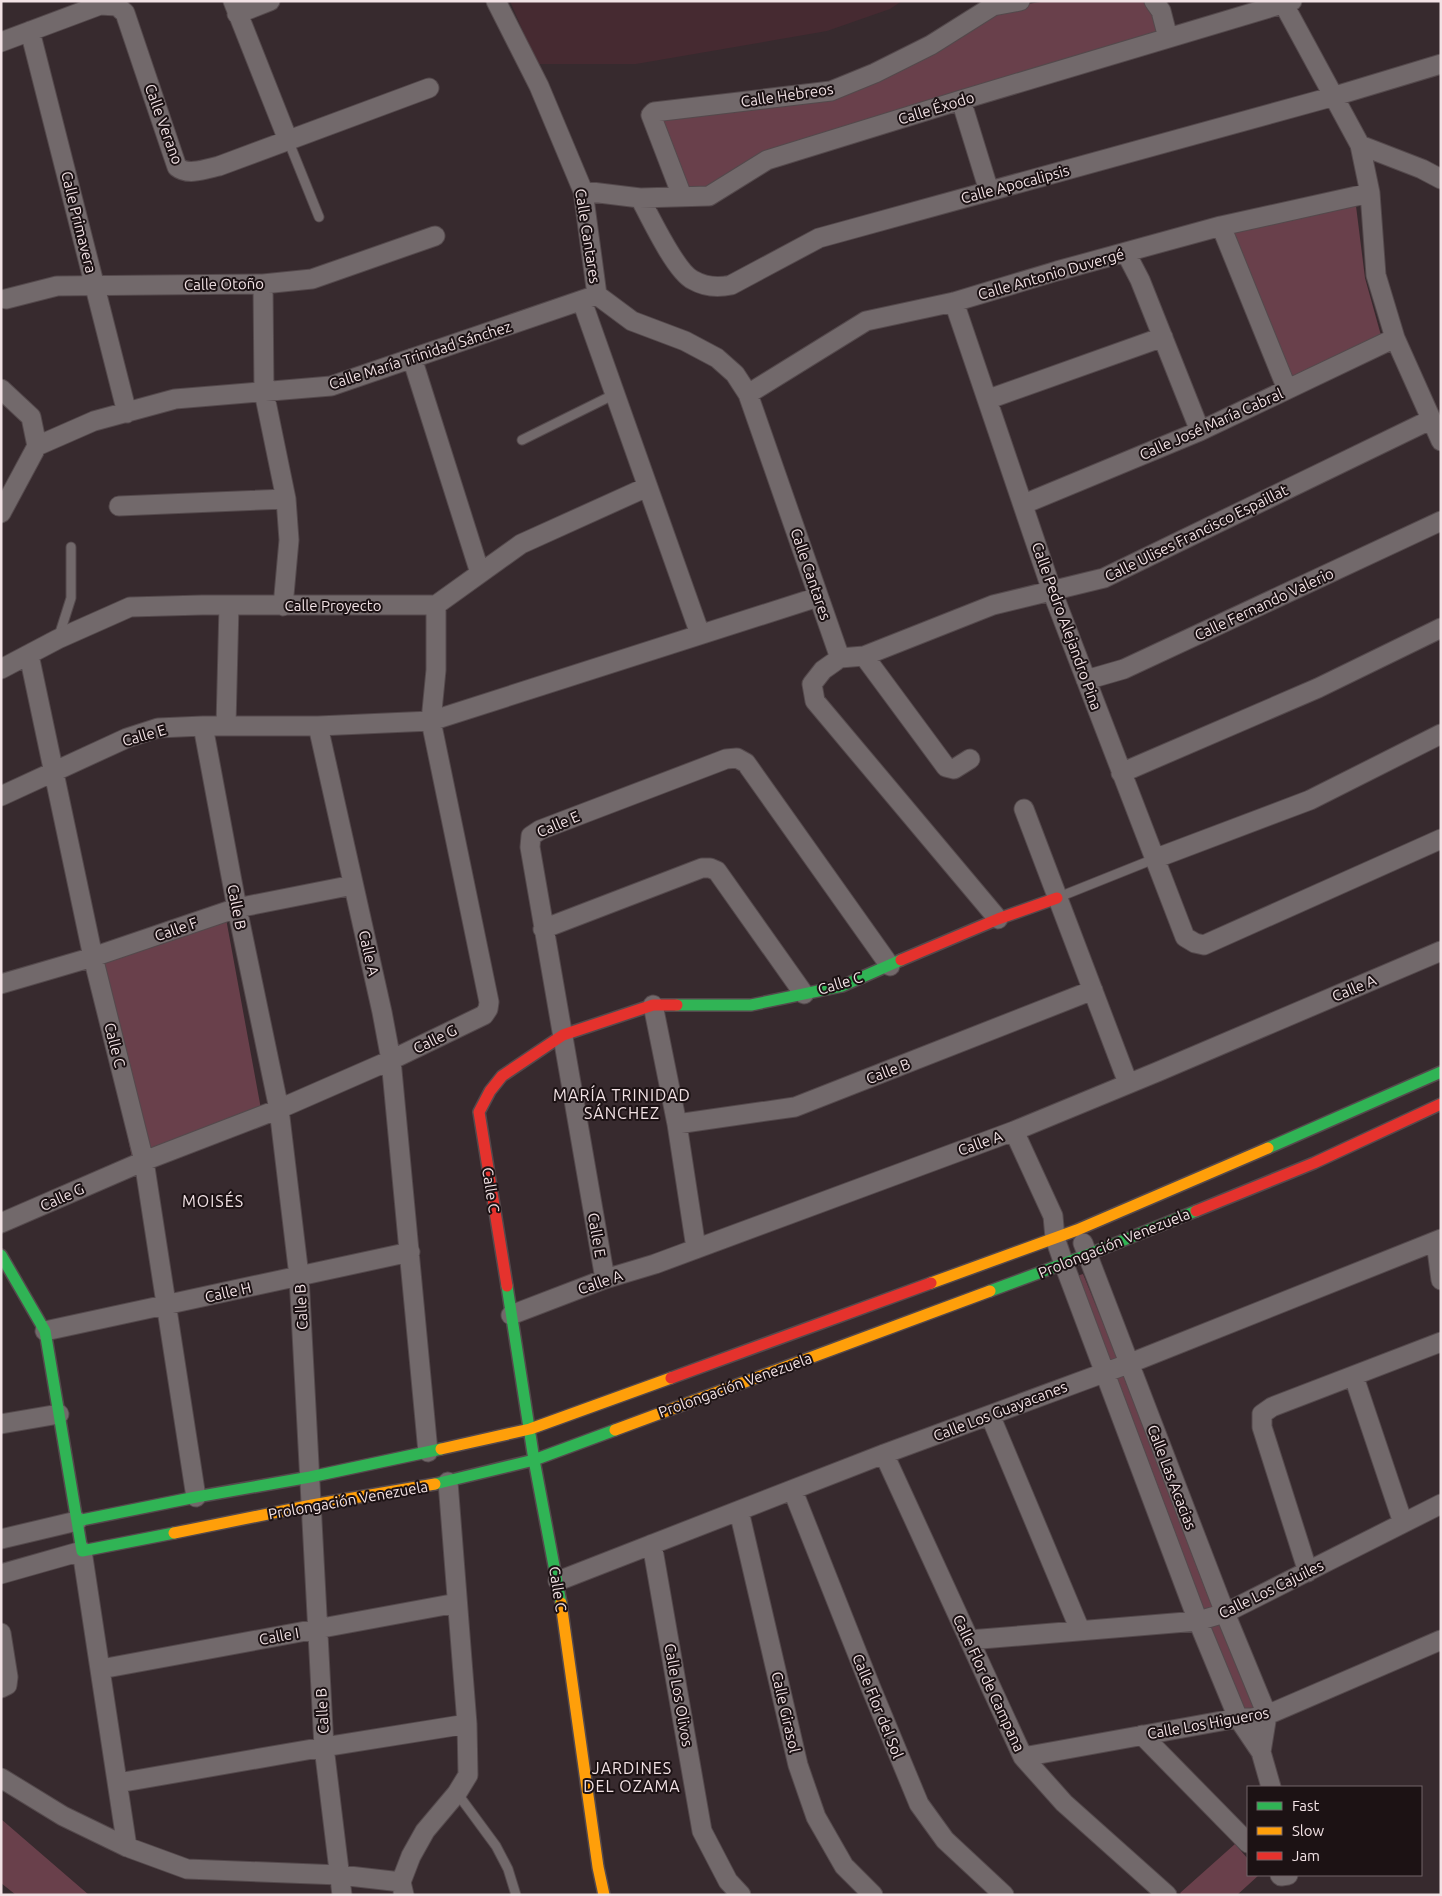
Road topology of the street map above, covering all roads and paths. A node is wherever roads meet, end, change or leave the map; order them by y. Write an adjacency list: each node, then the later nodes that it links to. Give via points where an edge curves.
1 (270, 1): 6 (street)
2 (496, 1): 17 (street, Calle Cantares, via 539,86)
3 (1020, 1): 20 (street, Calle Hebreos, via 992,6 931,45 831,91 654,112 651,115)
4 (1154, 1): 8 (street, via 1161,11)
5 (1286, 2): 8 (street, Calle Éxodo); 12 (street)
6 (235, 8): 14 (street)
7 (30, 31): 9 (street, Calle Verano); 14 (street, Calle Verano, via 100,5 117,6 125,13 177,167 182,171 219,166); 27 (street, Calle Primavera)
8 (1168, 38): 13 (street, Calle Éxodo)
9 (1, 42)
10 (1441, 64): 12 (street, Calle Apocalipsis)
11 (429, 88): 14 (street, Calle Verano)
12 (1335, 96): 15 (street); 18 (street, Calle Apocalipsis)
13 (960, 100): 18 (street); 20 (street, Calle Éxodo, via 767,160 708,196)
14 (288, 140): 22 (lane)
15 (1360, 145): 16 (street); 19 (street)
16 (1441, 179)
17 (583, 191): 21 (street, Calle Éxodo); 28 (street, Calle Cantares)
18 (989, 191): 21 (street, Calle Apocalipsis, via 819,238 730,285 716,288 692,280 681,270)
19 (1370, 192): 23 (street, Calle Antonio Duvergé); 32 (street, via 1376,274)
20 (682, 196): 21 (street, Calle Éxodo)
21 (640, 198)
22 (319, 217)
23 (1220, 226): 25 (street, Calle Antonio Duvergé); 35 (street)
24 (435, 236): 26 (street, Calle Otoño, via 312,279)
25 (1126, 253): 30 (street, Calle Antonio Duvergé); 31 (street)
26 (263, 284): 27 (street, Calle Otoño); 36 (street)
27 (95, 286): 29 (street, Calle Otoño, via 57,286); 40 (street, Calle Primavera)
28 (590, 298): 33 (street, Calle María Trinidad Sánchez); 37 (street); 38 (street, Calle Cantares, via 632,321 685,341 717,358 735,374)
29 (6, 299)
30 (954, 302): 38 (street, Calle Antonio Duvergé, via 866,321); 39 (street, Calle Pedro Alejandro Pina)
31 (1163, 337): 39 (street); 42 (street)
32 (1395, 338): 35 (street, Calle José María Cabral); 41 (street)
33 (412, 358): 36 (street, Calle María Trinidad Sánchez, via 331,386); 53 (street)
34 (1, 389): 45 (street, via 31,417)
35 (1287, 389): 42 (street, Calle José María Cabral)
36 (264, 392): 40 (street, Calle María Trinidad Sánchez, via 175,399); 47 (street)
37 (615, 394): 43 (lane); 46 (street)
38 (748, 394): 55 (street, Calle Cantares)
39 (989, 399): 48 (street, Calle Pedro Alejandro Pina)
40 (127, 413): 45 (street, Calle María Trinidad Sánchez, via 94,421)
41 (1430, 420): 44 (street); 54 (street, Calle Ulises Francisco Espaillat, via 1104,578)
42 (1200, 430): 48 (street, Calle José María Cabral)
43 (522, 440)
44 (1441, 441)
45 (37, 446): 50 (street)
46 (648, 486): 53 (street, via 521,544); 60 (street)
47 (286, 499): 49 (street); 58 (street, via 289,555)
48 (1024, 504): 54 (street, Calle Pedro Alejandro Pina)
49 (119, 506)
50 (1, 513)
51 (1441, 522): 66 (street, Calle Fernando Valerio, via 1124,669)
52 (71, 547): 61 (lane, via 71,598)
53 (480, 573): 57 (street)
54 (1052, 590): 63 (street, Calle Ulises Francisco Espaillat, via 993,605); 66 (street, Calle Pedro Alejandro Pina)
55 (818, 597): 60 (street, Calle E); 64 (street, Calle Cantares)
56 (229, 605): 58 (street, Calle Proyecto); 61 (street, Calle Proyecto, via 130,607); 68 (street)
57 (436, 605): 58 (street, Calle Proyecto); 67 (street, Calle G, via 436,670)
58 (283, 606)
59 (1441, 628): 74 (street, via 1318,688)
60 (700, 634): 67 (street, Calle E)
61 (58, 639): 62 (street, Calle Proyecto)
62 (29, 655): 65 (street, Calle Proyecto); 73 (street, Calle C)
63 (864, 656): 64 (street, Calle Ulises Francisco Espaillat); 72 (street, via 946,767 954,769)
64 (840, 658): 82 (street, via 812,684 815,701)
65 (1, 668)
66 (1086, 680): 74 (street, Calle Pedro Alejandro Pina)
67 (431, 721): 70 (street, Calle E); 92 (street, Calle G, via 489,1002 484,1015)
68 (226, 725): 69 (street, Calle E); 70 (street, Calle E)
69 (203, 726): 73 (street, Calle E, via 158,728 127,738); 81 (street, Calle B)
70 (318, 726): 79 (street, Calle A)
71 (1441, 734): 78 (street, via 1310,800)
72 (970, 758)
73 (54, 772): 75 (street, Calle E); 85 (street, Calle C)
74 (1121, 773): 78 (street, Calle Pedro Alejandro Pina)
75 (1, 796)
76 (1024, 809): 80 (street)
77 (1441, 839): 78 (street, Calle Pedro Alejandro Pina, via 1204,945 1184,937)
78 (1154, 859): 80 (lane)
79 (353, 885): 81 (street, Calle F); 92 (street, Calle A)
80 (1057, 898): 82 (street, Calle C); 88 (street)
81 (237, 908): 85 (street, Calle F); 96 (street, Calle B)
82 (998, 919): 86 (street, Calle C)
83 (543, 929): 86 (street, Calle E, via 531,836 737,758 746,763); 89 (street, via 702,868 710,868 717,871); 91 (street, Calle E)
84 (1441, 951): 94 (street, Calle A)
85 (93, 957): 87 (street, Calle F); 99 (street, Calle C)
86 (890, 966): 89 (street, Calle C, via 842,986)
87 (1, 984)
88 (1093, 990): 94 (street); 97 (street, Calle B, via 795,1108)
89 (804, 994): 90 (street, Calle C, via 751,1005)
90 (653, 1005): 91 (street, Calle C); 97 (street)
91 (562, 1035): 111 (street, Calle E); 114 (street, Calle C, via 502,1076 479,1112)
92 (391, 1060): 96 (street, Calle G); 106 (street, Calle A)
93 (1441, 1072): 102 (street, Prolongación Venezuela)
94 (1128, 1084): 98 (street, Calle A)
95 (1441, 1104): 108 (street, Prolongación Venezuela, via 1314,1162)
96 (279, 1109): 99 (street, Calle G); 110 (street, Calle B)
97 (677, 1124): 105 (street)
98 (1014, 1131): 100 (street, Calle Las Acacias); 105 (street, Calle A)
99 (144, 1161): 101 (street, Calle G); 113 (street, Calle C)
100 (1053, 1216): 102 (street); 103 (street, Calle Las Acacias)
101 (1, 1223)
102 (1077, 1230): 103 (street, Prolongación Venezuela); 108 (street, Calle Las Acacias)
103 (1055, 1238): 109 (street, Calle Las Acacias); 123 (street, Prolongación Venezuela)
104 (1438, 1241): 112 (street); 117 (street, Calle Los Guayacanes)
105 (696, 1248): 111 (street, Calle A)
106 (410, 1252): 110 (street, Calle H); 124 (street, Calle A)
107 (1, 1255): 115 (street)
108 (1088, 1255): 109 (street, Prolongación Venezuela); 117 (street, Calle Las Acacias)
109 (1064, 1264): 118 (street, Calle Las Acacias); 126 (street, Prolongación Venezuela)
110 (299, 1276): 113 (street, Calle H); 127 (street, Calle B)
111 (605, 1279): 114 (street, Calle A)
112 (1441, 1280)
113 (167, 1306): 115 (street, Calle H); 130 (street, Calle C)
114 (511, 1315): 123 (street, Calle C)
115 (45, 1332): 120 (street)
116 (1441, 1342): 119 (street)
117 (1128, 1364): 118 (street, Calle Los Guayacanes); 143 (street, Calle Las Acacias)
118 (1105, 1372): 121 (street, Calle Los Guayacanes); 144 (street, Calle Las Acacias)
119 (1354, 1376): 135 (street); 139 (street, via 1272,1407 1262,1414 1262,1427)
120 (59, 1414): 122 (street); 134 (street)
121 (990, 1415): 125 (street, Calle Los Guayacanes); 146 (street)
122 (1, 1424)
123 (530, 1429): 124 (street, Prolongación Venezuela); 126 (street, Calle C)
124 (428, 1452): 127 (street, Prolongación Venezuela)
125 (884, 1454): 129 (street, Calle Los Guayacanes); 148 (street, Calle Flor de Campana)
126 (534, 1460): 128 (street, Prolongación Venezuela); 141 (street, Calle C)
127 (310, 1477): 130 (street, Prolongación Venezuela); 132 (street, Calle B)
128 (448, 1482): 132 (street, Prolongación Venezuela); 142 (street)
129 (793, 1490): 133 (street, Calle Los Guayacanes); 172 (street, Calle Flor del Sol, via 919,1804 945,1840)
130 (196, 1497): 134 (street, Prolongación Venezuela)
131 (1441, 1504): 135 (street, Calle Los Cajuiles)
132 (312, 1506): 138 (street, Prolongación Venezuela); 145 (street, Calle B)
133 (738, 1511): 137 (street, Calle Los Guayacanes); 171 (street, Calle Girasol, via 798,1765 816,1817 844,1866)
134 (77, 1521): 136 (street, Prolongación Venezuela); 138 (street)
135 (1403, 1523): 139 (street, Calle Los Cajuiles)
136 (1, 1538)
137 (652, 1544): 141 (street, Calle Los Guayacanes); 170 (street, Calle Los Olivos, via 702,1831 728,1881)
138 (82, 1551): 140 (street, Prolongación Venezuela); 150 (street)
139 (1308, 1572): 143 (street, Calle Los Cajuiles)
140 (1, 1574)
141 (558, 1581): 169 (street, Calle C)
142 (457, 1603): 145 (street, Calle I); 154 (street)
143 (1225, 1613): 144 (street, Calle Los Cajuiles); 152 (street, Calle Las Acacias)
144 (1198, 1621): 146 (street, Calle Los Cajuiles); 153 (street, Calle Las Acacias)
145 (318, 1629): 150 (street, Calle I); 156 (street, Calle B)
146 (1080, 1630): 148 (street, Calle Los Cajuiles)
147 (1, 1633): 151 (street, via 8,1677 7,1684)
148 (969, 1640): 158 (street, Calle Flor de Campana)
149 (1441, 1640): 152 (street, Calle Los Higueros)
150 (101, 1669): 160 (street)
151 (1, 1688)
152 (1267, 1715): 153 (street, Calle Los Higueros); 157 (street, Calle Las Acacias)
153 (1238, 1718): 155 (street, Calle Los Higueros); 157 (street, Calle Las Acacias)
154 (467, 1724): 156 (street); 162 (street, via 468,1775)
155 (1142, 1735): 158 (street, Calle Los Higueros); 163 (street)
156 (324, 1746): 160 (street); 165 (street, Calle B)
157 (1261, 1752): 161 (street, Calle Las Acacias)
158 (1023, 1757): 173 (street, Calle Flor de Campana, via 1064,1803)
159 (1, 1778): 164 (street, via 63,1816)
160 (118, 1783): 164 (street)
161 (1271, 1786)
162 (458, 1793): 166 (street, via 425,1831 410,1856); 168 (lane, via 496,1846)
163 (1247, 1842)
164 (128, 1847): 165 (street, via 187,1869)
165 (340, 1875): 166 (street); 167 (street, Calle B)
166 (402, 1888)
167 (342, 1895)
168 (516, 1895)
169 (604, 1895)
170 (741, 1895)
171 (873, 1895)
172 (1004, 1895)
173 (1167, 1895)

